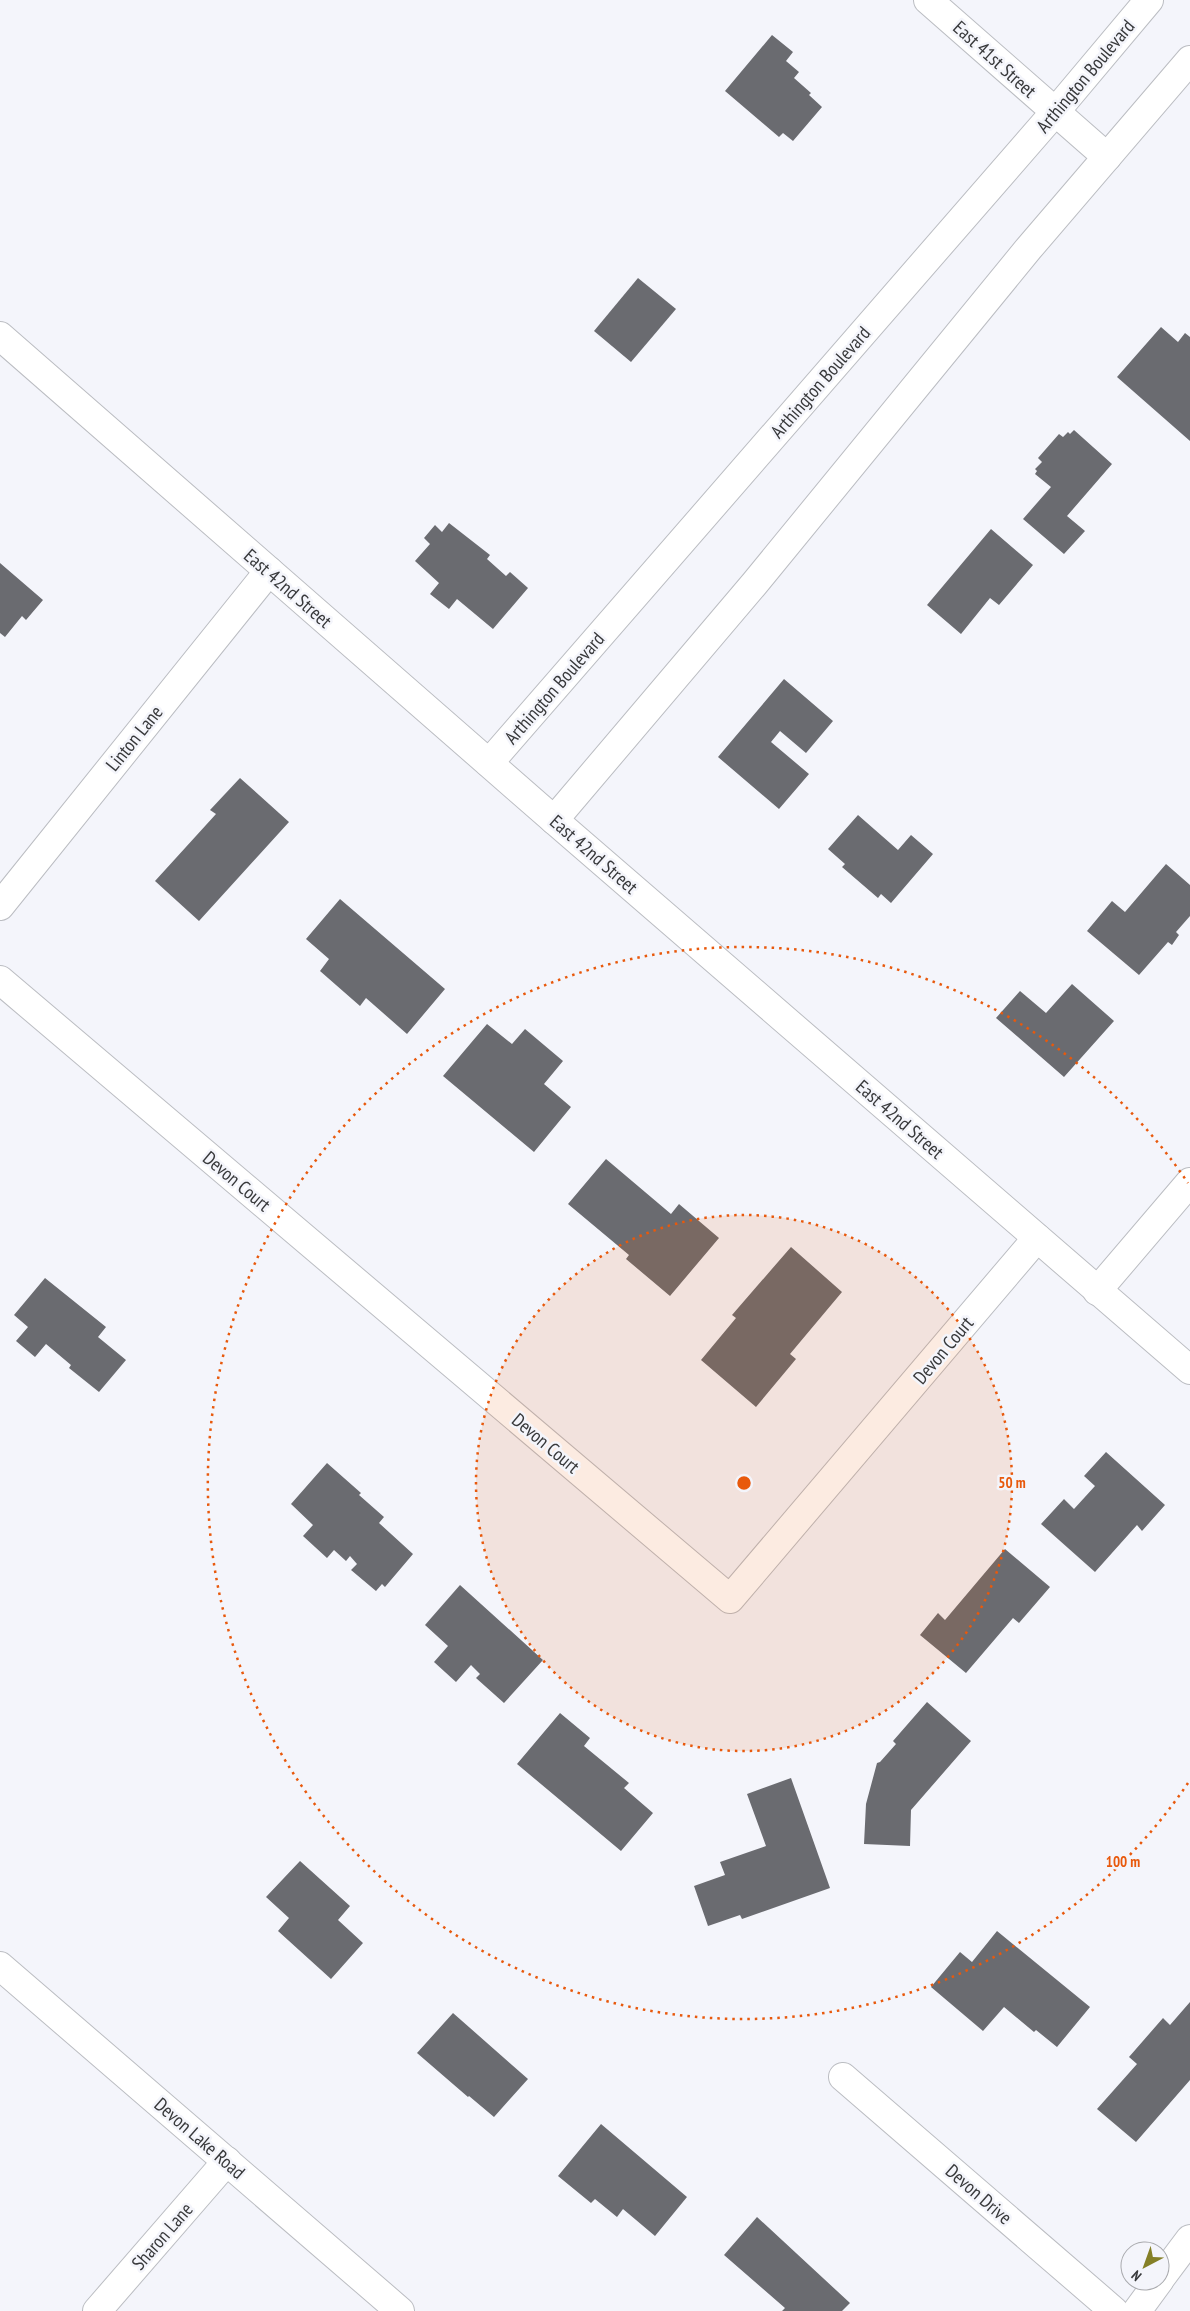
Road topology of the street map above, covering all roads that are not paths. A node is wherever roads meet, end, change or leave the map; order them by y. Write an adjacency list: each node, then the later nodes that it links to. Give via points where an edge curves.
1 (928, 0): 4 (street, East 41st Street)
2 (1149, 0): 4 (street, Arthington Boulevard)
3 (1190, 60): 5 (street)
4 (1054, 112): 5 (street, East 41st Street); 8 (street, Arthington Boulevard)
5 (1107, 157): 9 (street, via 755,583)
6 (0, 336): 7 (street, East 42nd Street)
7 (268, 571): 8 (street, East 42nd Street); 10 (street, Linton Lane)
8 (489, 763): 9 (street, East 42nd Street)
9 (554, 820): 13 (street, East 42nd Street)
10 (0, 906)
11 (0, 980): 13 (street, Devon Court, via 730,1600)
12 (1190, 1182): 14 (street)
13 (1037, 1238): 14 (street, East 42nd Street)
14 (1097, 1291): 15 (street, East 42nd Street)
15 (1190, 1370)
16 (0, 1966): 18 (street, Devon Lake Road)
17 (843, 2077): 24 (street, Devon Drive)
18 (227, 2161): 22 (street, Sharon Lane); 23 (street, Devon Lake Road)
19 (1190, 2238): 20 (street)
20 (1170, 2265)
21 (1151, 2291): 25 (street)
22 (98, 2311)
23 (400, 2311)
24 (1114, 2311)
25 (1137, 2311)

